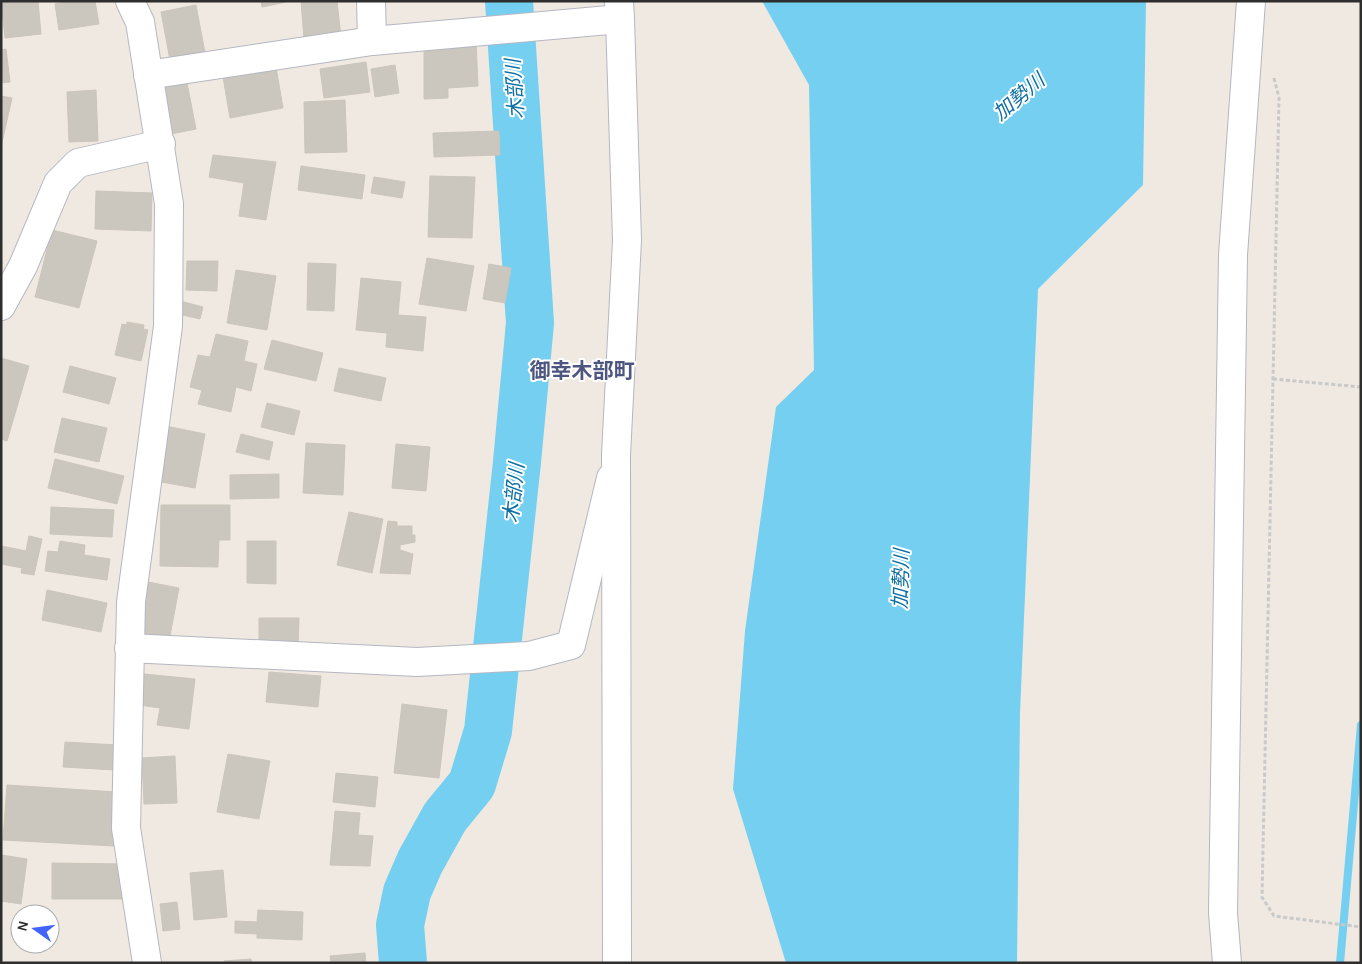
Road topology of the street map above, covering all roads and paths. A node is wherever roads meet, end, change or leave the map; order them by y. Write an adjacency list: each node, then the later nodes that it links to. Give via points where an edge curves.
1 (130, 1): 7 (street, via 140,22)
2 (371, 1): 5 (street)
3 (1251, 1): 17 (street, via 1233,255 1223,913)
4 (620, 10): 5 (street, via 549,26); 12 (street, via 627,240)
5 (372, 40): 7 (street)
6 (1272, 71): 10 (path, via 1279,98)
7 (148, 75): 8 (street)
8 (161, 144): 9 (street, via 78,163 58,183 23,266); 13 (street, via 169,204 168,326 131,602)
9 (1, 306)
10 (1273, 379): 11 (path); 14 (path, via 1262,897 1274,916)
11 (1361, 387)
12 (616, 455): 13 (street, via 571,645 529,656 417,662); 16 (street)
13 (129, 648): 15 (street, via 126,828)
14 (1361, 928)
15 (147, 963)
16 (617, 963)
17 (1227, 963)

